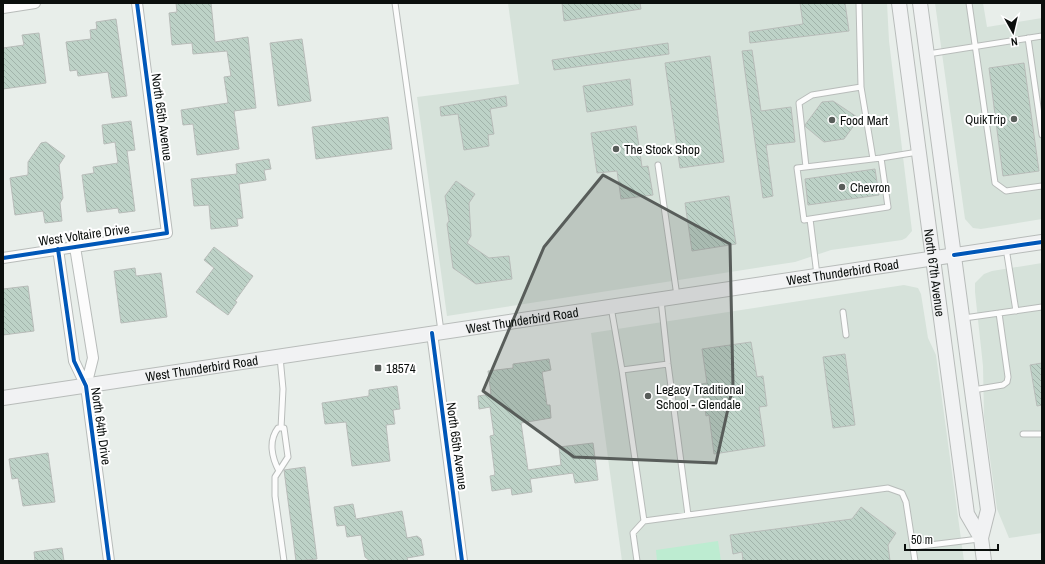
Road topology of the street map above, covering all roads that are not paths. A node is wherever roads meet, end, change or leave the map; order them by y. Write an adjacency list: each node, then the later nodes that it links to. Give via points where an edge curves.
1 (36, 3): 8 (street)
2 (137, 3): 22 (street, North 65th Avenue)
3 (395, 3): 41 (lane)
4 (859, 3): 13 (lane)
5 (899, 3): 15 (main road, North 67th Avenue)
6 (920, 3): 12 (main road, North 67th Avenue)
7 (969, 3): 11 (lane)
8 (3, 8)
9 (1042, 36): 10 (lane)
10 (1028, 38): 11 (lane); 14 (lane)
11 (975, 46): 12 (lane); 20 (lane, via 994,183 1006,191)
12 (927, 54): 27 (main road, North 67th Avenue)
13 (861, 87): 17 (lane); 19 (lane, via 812,95 799,102)
14 (1042, 135)
15 (919, 152): 16 (lane); 29 (main road, North 67th Avenue)
16 (881, 158): 17 (lane); 21 (lane, via 888,206)
17 (873, 159): 19 (lane)
18 (658, 165): 31 (lane)
19 (806, 167): 21 (lane, via 797,168 804,220)
20 (1042, 186)
21 (810, 219): 30 (lane)
22 (167, 233): 24 (street, West Voltaire Drive)
23 (1042, 242): 25 (main road, West Thunderbird Road)
24 (75, 247): 26 (street, West Voltaire Drive); 33 (street, North 64th Drive)
25 (1006, 247): 27 (main road, West Thunderbird Road); 37 (lane)
26 (58, 249): 28 (street, West Voltaire Drive); 35 (street, North 64th Drive)
27 (954, 255): 29 (main road, West Thunderbird Road); 40 (main road, North 67th Avenue)
28 (3, 258)
29 (932, 258): 30 (main road, West Thunderbird Road); 55 (main road, North 67th Avenue, via 967,514)
30 (817, 276): 31 (main road, West Thunderbird Road)
31 (677, 297): 32 (main road, West Thunderbird Road)
32 (661, 299): 34 (main road, West Thunderbird Road); 44 (lane)
33 (84, 304): 35 (street); 46 (street, North 64th Drive, via 93,358)
34 (611, 306): 41 (main road, West Thunderbird Road); 45 (lane)
35 (67, 307): 46 (street, North 64th Drive, via 74,361)
36 (1042, 307): 37 (lane)
37 (1016, 311): 39 (lane)
38 (843, 312): 42 (lane)
39 (999, 313): 40 (lane); 47 (lane, via 1007,382 1003,385)
40 (963, 318): 47 (main road, North 67th Avenue)
41 (437, 333): 43 (main road, West Thunderbird Road); 59 (street, North 65th Avenue)
42 (846, 335)
43 (280, 357): 46 (main road, West Thunderbird Road); 49 (lane, via 283,389)
44 (668, 364): 45 (lane); 53 (lane)
45 (622, 370): 54 (lane)
46 (86, 386): 48 (main road, West Thunderbird Road); 57 (street, North 64th Drive)
47 (972, 390): 55 (main road, North 67th Avenue, via 988,510)
48 (3, 398)
49 (281, 428): 52 (lane, via 284,428 287,436 288,457); 52 (lane, via 275,433 272,450 273,461)
50 (1023, 434): 51 (lane)
51 (1042, 434)
52 (280, 471): 58 (lane, via 275,477 275,496)
53 (688, 515): 54 (lane); 56 (lane, via 888,488 902,493 906,502)
54 (644, 521): 60 (lane, via 634,533)
55 (981, 538): 56 (lane); 62 (main road, North 67th Avenue)
56 (913, 547): 61 (lane)
57 (109, 561)
58 (284, 561)
59 (462, 561)
60 (637, 561)
61 (915, 561)
62 (984, 561)

